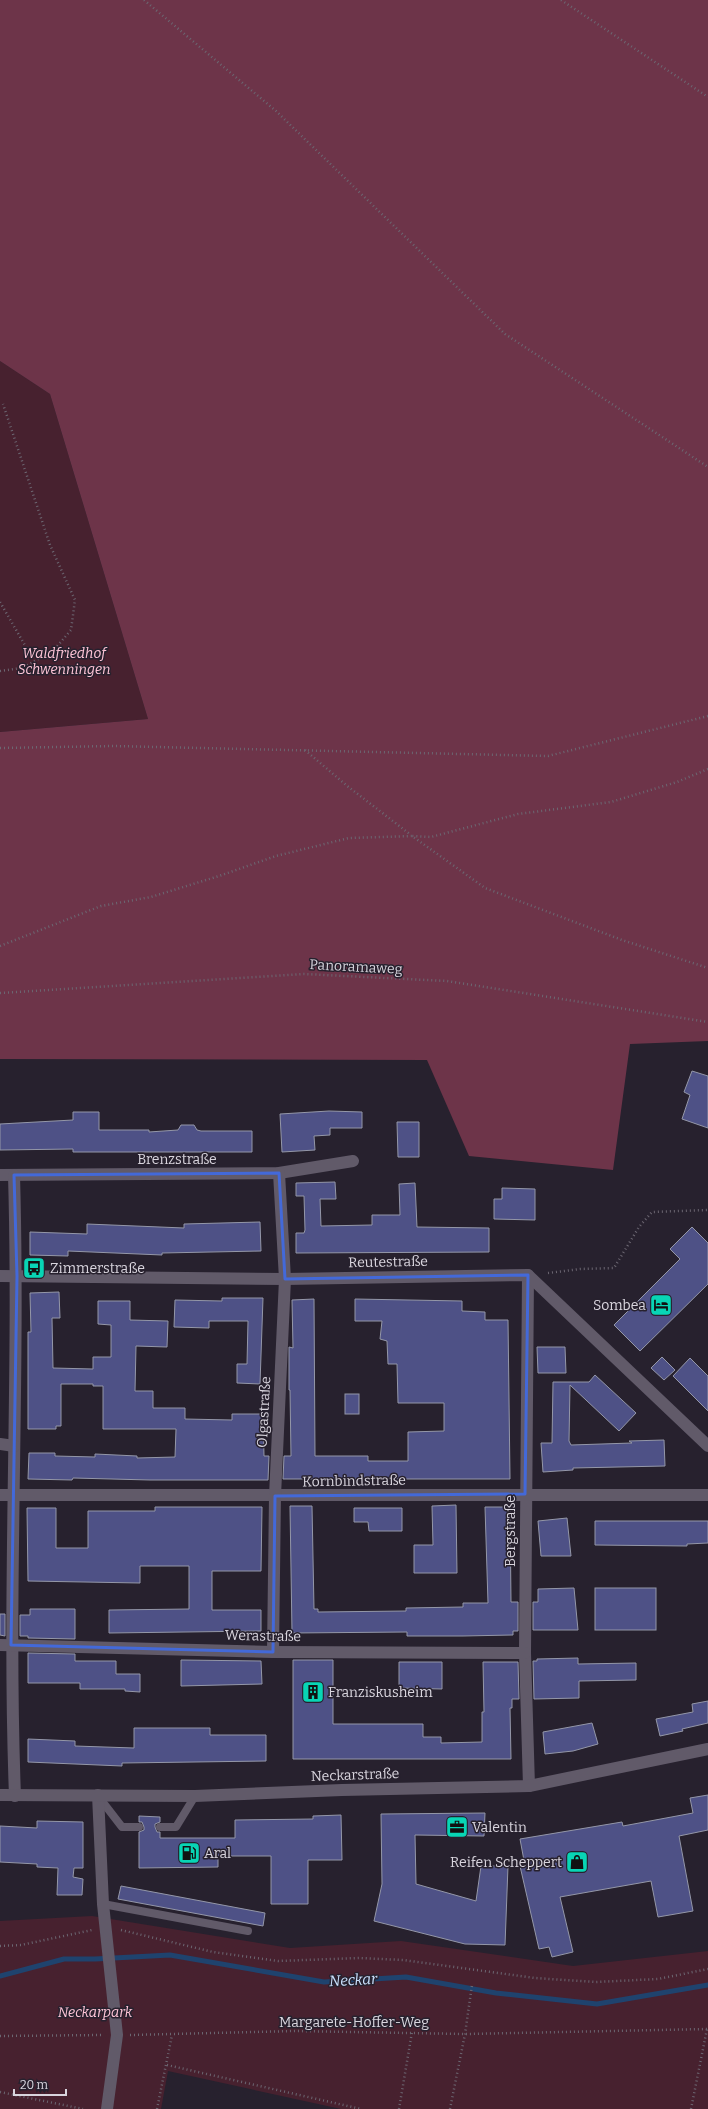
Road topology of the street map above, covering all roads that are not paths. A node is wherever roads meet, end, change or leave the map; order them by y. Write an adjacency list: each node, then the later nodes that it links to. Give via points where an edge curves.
1 (353, 1161): 2 (street, Brenzstraße)
2 (279, 1173): 4 (street, Brenzstraße); 8 (street, Olgastraße)
3 (0, 1175): 4 (street, Brenzstraße)
4 (14, 1175): 6 (street)
5 (0, 1276): 6 (street, Reutestraße)
6 (17, 1276): 8 (street, Reutestraße); 10 (street)
7 (528, 1276): 8 (street, Reutestraße); 11 (street); 12 (street, Bergstraße)
8 (285, 1279): 16 (street, Olgastraße)
9 (0, 1444): 10 (street)
10 (14, 1446): 14 (street)
11 (708, 1446)
12 (525, 1494): 15 (street, Kornbindstraße); 16 (street, Kornbindstraße); 19 (street, Bergstraße)
13 (0, 1495): 14 (street, Kornbindstraße)
14 (15, 1495): 16 (street, Kornbindstraße); 17 (street)
15 (708, 1495)
16 (275, 1496): 18 (street, Olgastraße)
17 (5, 1645): 18 (street, Werastraße); 24 (street)
18 (273, 1652): 19 (street, Werastraße)
19 (525, 1653): 21 (street, Bergstraße)
20 (708, 1749): 21 (street, Neckarstraße)
21 (529, 1786): 25 (street, Neckarstraße)
22 (0, 1795): 24 (street, Neckarstraße)
23 (98, 1795): 24 (street, Neckarstraße); 25 (street, Neckarstraße); 26 (lane, via 122,1827); 28 (street)
24 (15, 1796)
25 (195, 1796): 27 (lane, via 176,1827)
26 (139, 1827)
27 (160, 1827)
28 (103, 1904): 29 (lane); 30 (street, via 111,1933 109,1965 117,2035)
29 (248, 1931)
30 (107, 2109)

